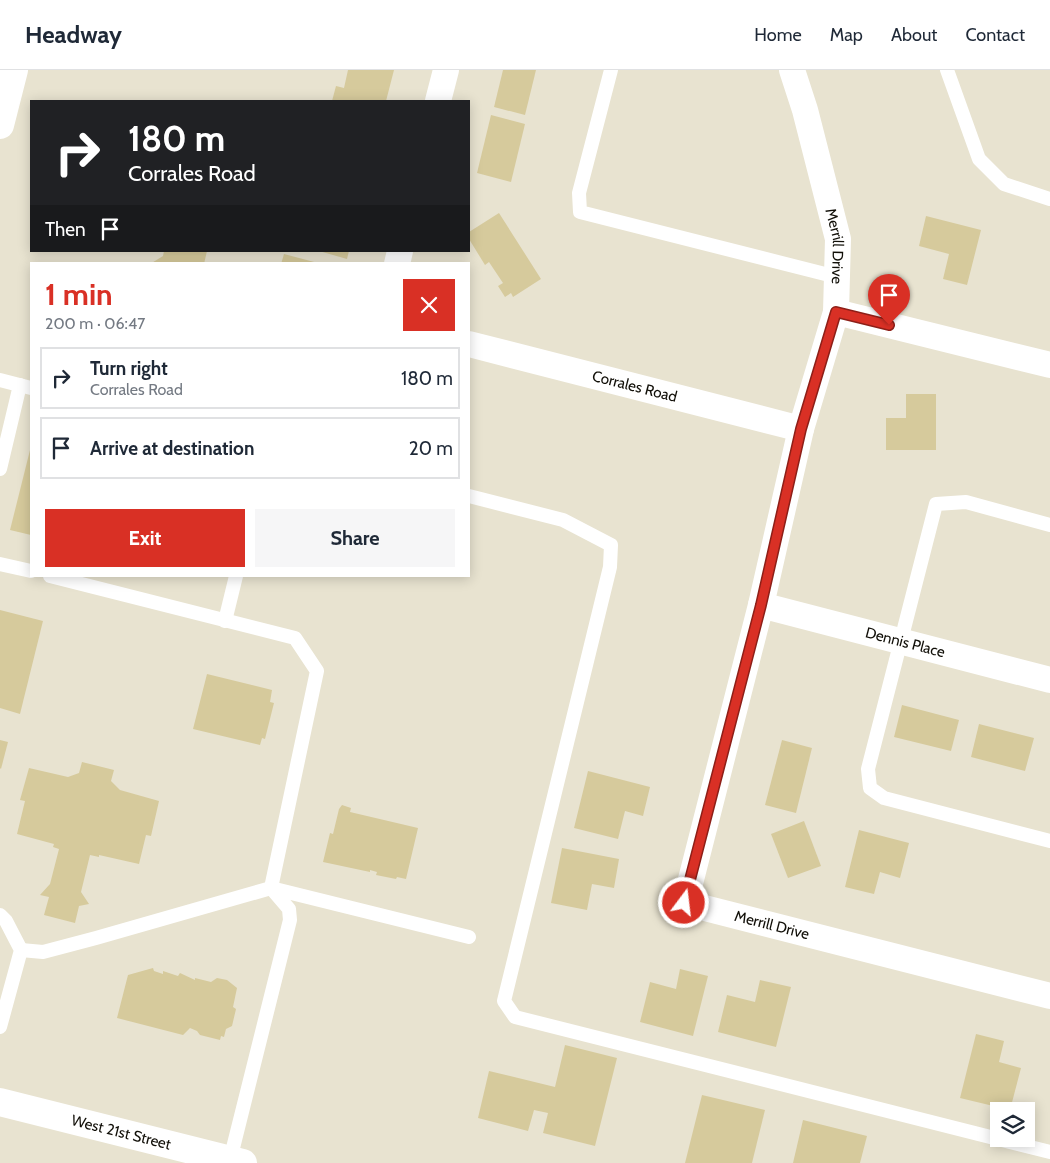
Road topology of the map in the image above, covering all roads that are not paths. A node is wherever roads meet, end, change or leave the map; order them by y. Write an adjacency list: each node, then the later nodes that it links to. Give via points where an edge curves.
1 (446, 70): 6 (street)
2 (611, 70): 9 (lane, via 579,194 580,212)
3 (792, 70): 9 (street, Merrill Drive, via 838,239)
4 (947, 70): 8 (lane, via 979,159 1004,184)
5 (7, 82): 7 (main road)
6 (438, 100)
7 (0, 125)
8 (1050, 199)
9 (837, 277): 10 (street, Merrill Drive)
10 (836, 312): 12 (street); 15 (street, Merrill Drive)
11 (470, 344): 15 (street, Corrales Road)
12 (1050, 365)
13 (0, 380): 14 (lane)
14 (26, 386): 16 (lane)
15 (801, 429): 23 (street, Merrill Drive)
16 (0, 469)
17 (470, 496): 35 (lane, via 562,520 611,545 610,567 504,1001 515,1017)
18 (1050, 525): 25 (lane, via 966,502 936,504)
19 (0, 564): 20 (lane)
20 (30, 572)
21 (54, 577): 24 (lane)
22 (236, 577): 24 (lane)
23 (761, 605): 25 (street, Dennis Place); 32 (street, Merrill Drive, via 684,903)
24 (226, 621): 28 (lane, via 295,638 317,671)
25 (900, 642): 26 (street, Dennis Place); 27 (lane, via 868,769 870,788 884,798)
26 (1050, 680)
27 (1050, 841)
28 (271, 888): 30 (lane); 31 (lane, via 43,952); 36 (lane, via 289,909 290,920)
29 (0, 915): 31 (lane)
30 (469, 937)
31 (21, 950): 33 (lane)
32 (1050, 996)
33 (0, 1027)
34 (0, 1102): 36 (main road, West 21st Street)
35 (1050, 1152)
36 (237, 1161)

